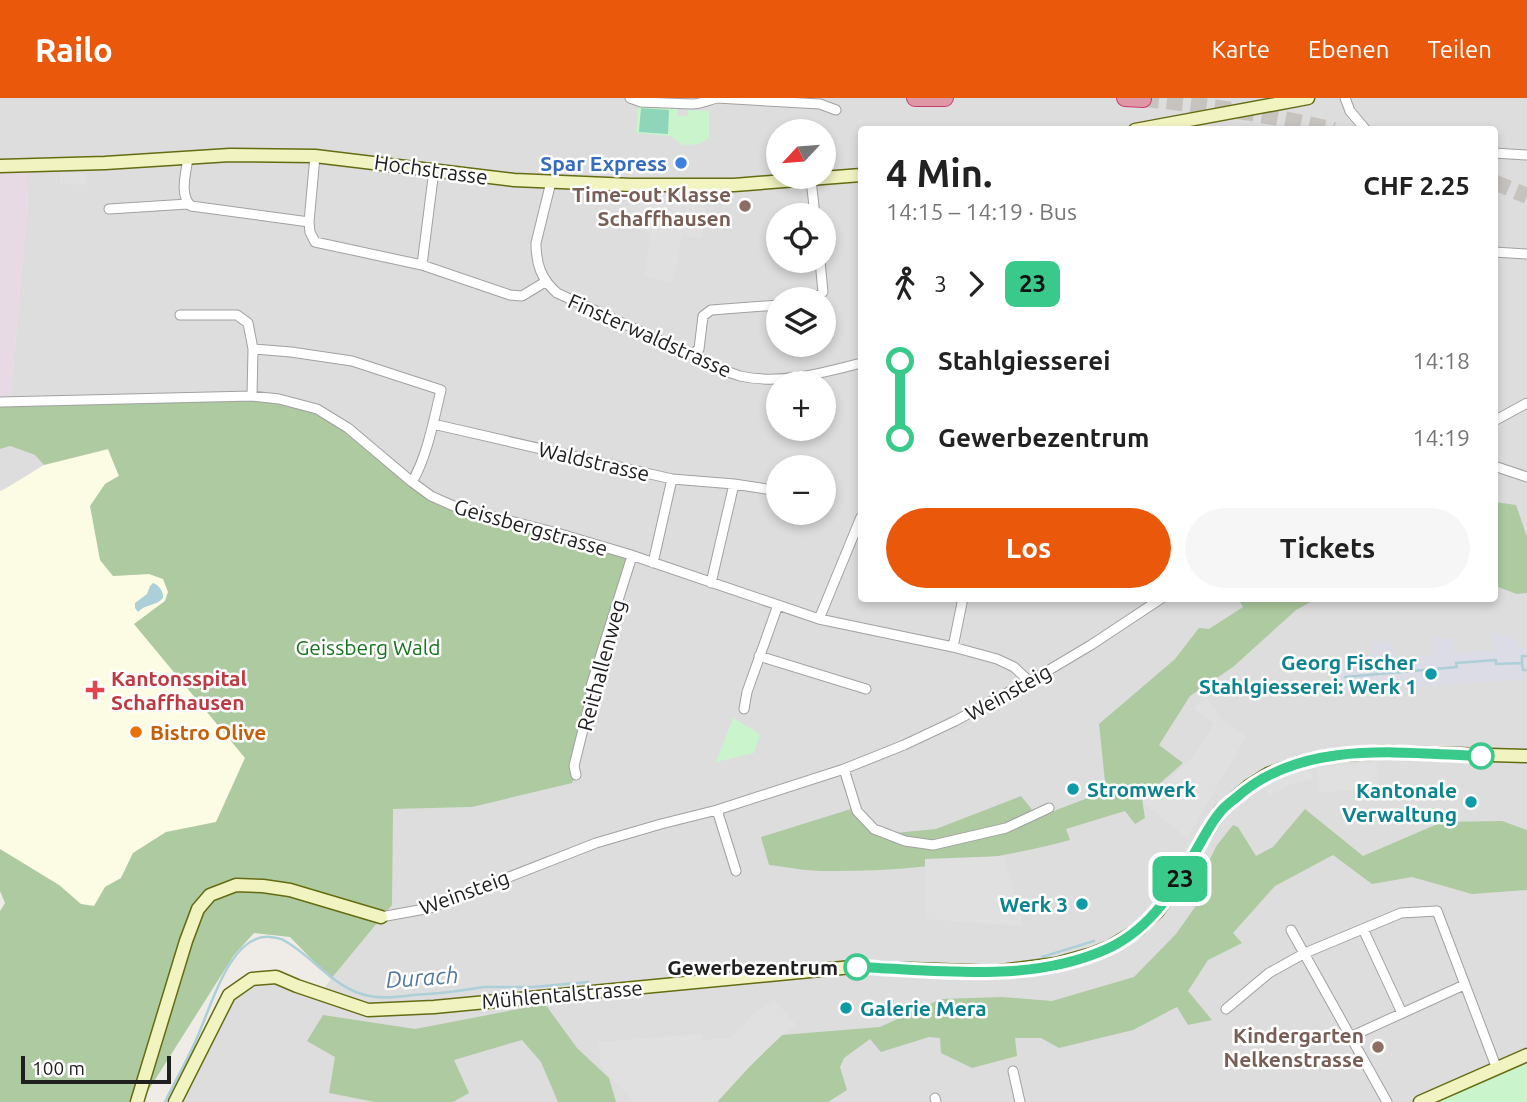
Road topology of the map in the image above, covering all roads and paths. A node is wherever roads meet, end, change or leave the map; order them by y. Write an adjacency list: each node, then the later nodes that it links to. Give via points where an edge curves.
1 (629, 98): 8 (street, via 700,104 717,98 820,104)
2 (917, 98): 3 (highway)
3 (945, 98)
4 (1125, 98): 7 (highway)
5 (1308, 98): 9 (street)
6 (1345, 98): 10 (street)
7 (1143, 99)
8 (836, 110)
9 (1157, 126)
10 (1363, 126)
11 (1498, 153): 12 (street)
12 (1527, 155)
13 (315, 156): 14 (street, Hochstrasse); 16 (street, Hochstrasse); 23 (street)
14 (188, 158): 15 (street, Hochstrasse); 21 (street, via 184,197)
15 (0, 166)
16 (434, 170): 19 (street, Hochstrasse); 26 (street)
17 (858, 175): 18 (street, Hochstrasse)
18 (836, 178)
19 (551, 182): 20 (street, Hochstrasse, via 665,186); 27 (street, Finsterwaldstrasse, via 536,243)
20 (766, 183)
21 (188, 204): 22 (street); 23 (street)
22 (109, 209)
23 (309, 222): 26 (street, via 315,242)
24 (1498, 252): 25 (street)
25 (1527, 254)
26 (422, 265): 27 (street, via 510,295 522,296)
27 (545, 282): 31 (street, Finsterwaldstrasse, via 567,298)
28 (766, 306): 31 (street, via 711,310 703,316 699,349)
29 (180, 315): 30 (street, via 236,315 248,323)
30 (253, 349): 33 (street); 37 (street, via 352,361 441,390)
31 (691, 355): 32 (street, Finsterwaldstrasse, via 740,376 777,379)
32 (858, 364)
33 (252, 396): 34 (street, Geissbergstrasse); 41 (street, Geissbergstrasse, via 317,409 348,428)
34 (0, 402)
35 (1527, 403): 36 (street)
36 (1498, 419)
37 (433, 424): 40 (street, Waldstrasse); 41 (street)
38 (1498, 467): 39 (street)
39 (1527, 477)
40 (671, 479): 42 (street); 46 (street, Waldstrasse)
41 (411, 482): 45 (street, Geissbergstrasse, via 456,507)
42 (734, 484): 43 (street); 47 (street)
43 (766, 489)
44 (858, 524): 51 (street)
45 (632, 556): 46 (street, Geissbergstrasse); 59 (street, Reithallenweg, via 591,686)
46 (653, 563): 47 (street, Geissbergstrasse)
47 (711, 583): 50 (street, Geissbergstrasse)
48 (962, 602): 52 (street)
49 (1156, 602): 54 (street, Weinsteig)
50 (778, 605): 51 (street, Geissbergstrasse); 53 (street)
51 (820, 619): 52 (street, Geissbergstrasse)
52 (953, 647): 54 (street, Geissbergstrasse, via 997,659)
53 (759, 656): 55 (street); 56 (street)
54 (1030, 681): 58 (street, Weinsteig, via 904,745)
55 (866, 689)
56 (744, 709)
57 (1527, 756): 75 (street, Mühlentalstrasse, via 1338,755 1268,774 1221,810 1179,881 1138,930 1111,947 1056,964 994,972 852,967 368,1010 276,977 252,979 229,996)
58 (844, 769): 60 (street, via 857,811 874,829 905,841 933,845 1006,828); 61 (street, Weinsteig)
59 (576, 775)
60 (1049, 808)
61 (717, 810): 62 (street); 63 (street, Weinsteig, via 596,843 430,908)
62 (736, 871)
63 (381, 917): 74 (street, Weinsteig, via 263,886 236,885 210,895 198,909 186,941)
64 (1363, 929): 66 (street); 67 (street, via 1401,914 1437,912); 69 (street)
65 (1291, 930): 66 (street)
66 (1305, 953): 68 (street, via 1269,973); 70 (street)
67 (1464, 985): 69 (street); 72 (street)
68 (1226, 1009)
69 (1402, 1013): 70 (street)
70 (1350, 1037): 77 (street)
71 (1527, 1055): 72 (street)
72 (1497, 1069): 78 (street)
73 (1013, 1071): 76 (street)
74 (137, 1102)
75 (174, 1102)
76 (1020, 1102)
77 (1387, 1102)
78 (1420, 1102)

